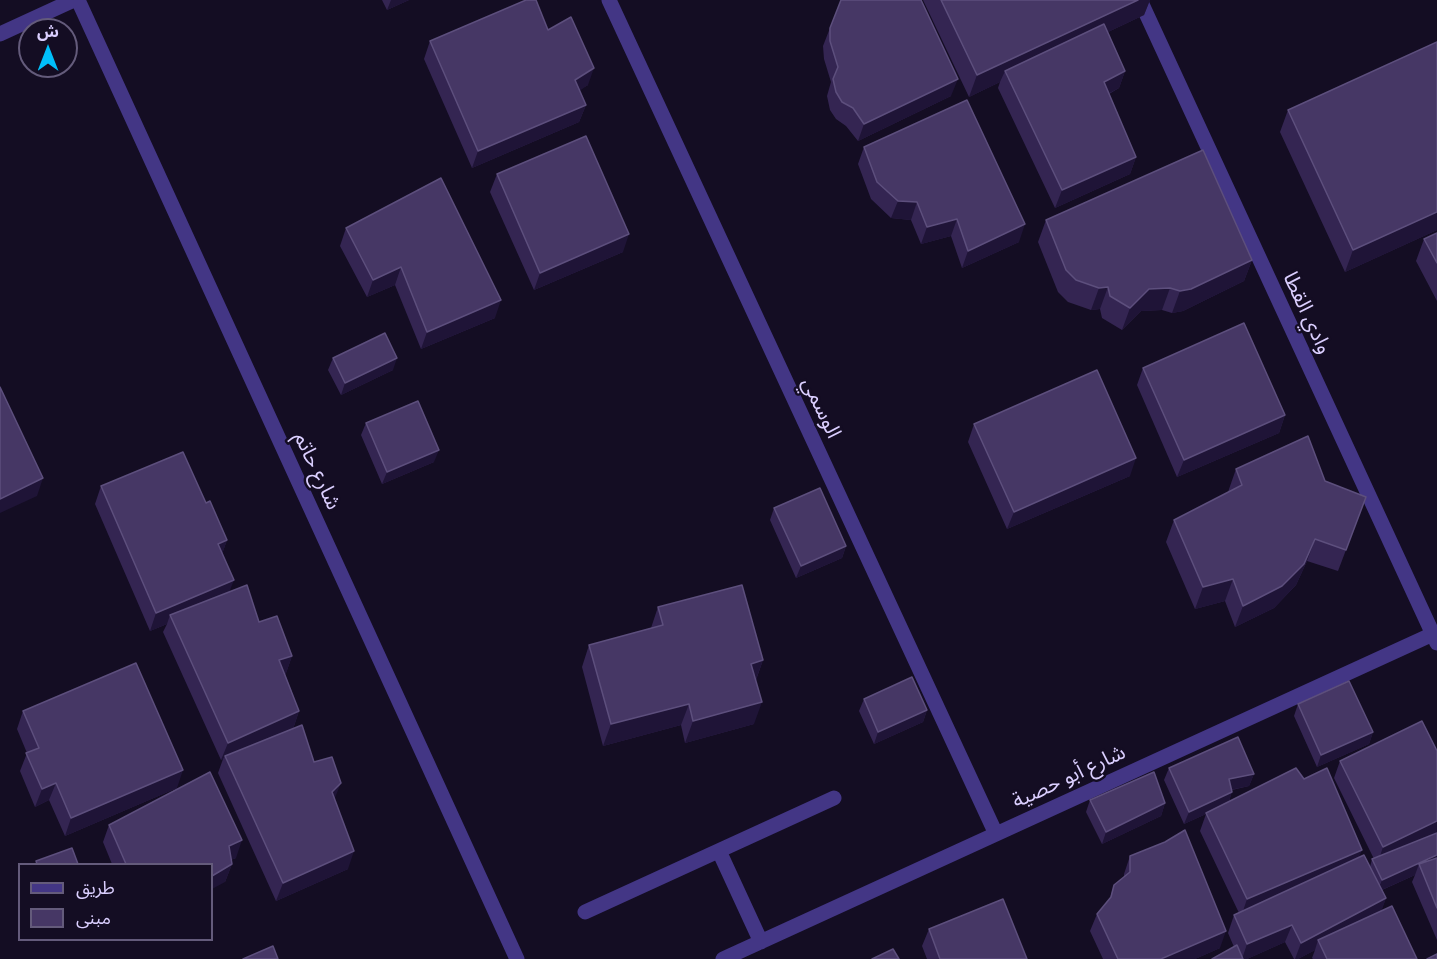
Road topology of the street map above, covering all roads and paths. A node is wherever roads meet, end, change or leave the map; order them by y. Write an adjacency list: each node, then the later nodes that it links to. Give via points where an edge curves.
1 (76, 0): 4 (street); 11 (street, شارع حاتم)
2 (609, 0): 7 (street, الوسمي)
3 (1140, 0): 5 (street, وادي القطا)
4 (0, 34)
5 (1435, 638): 7 (street, شارع أبو حصية)
6 (834, 798): 8 (street)
7 (996, 834): 10 (street, شارع أبو حصية)
8 (718, 851): 9 (street); 10 (street)
9 (585, 912)
10 (761, 942): 12 (street, شارع أبو حصية)
11 (517, 959)
12 (723, 959)

